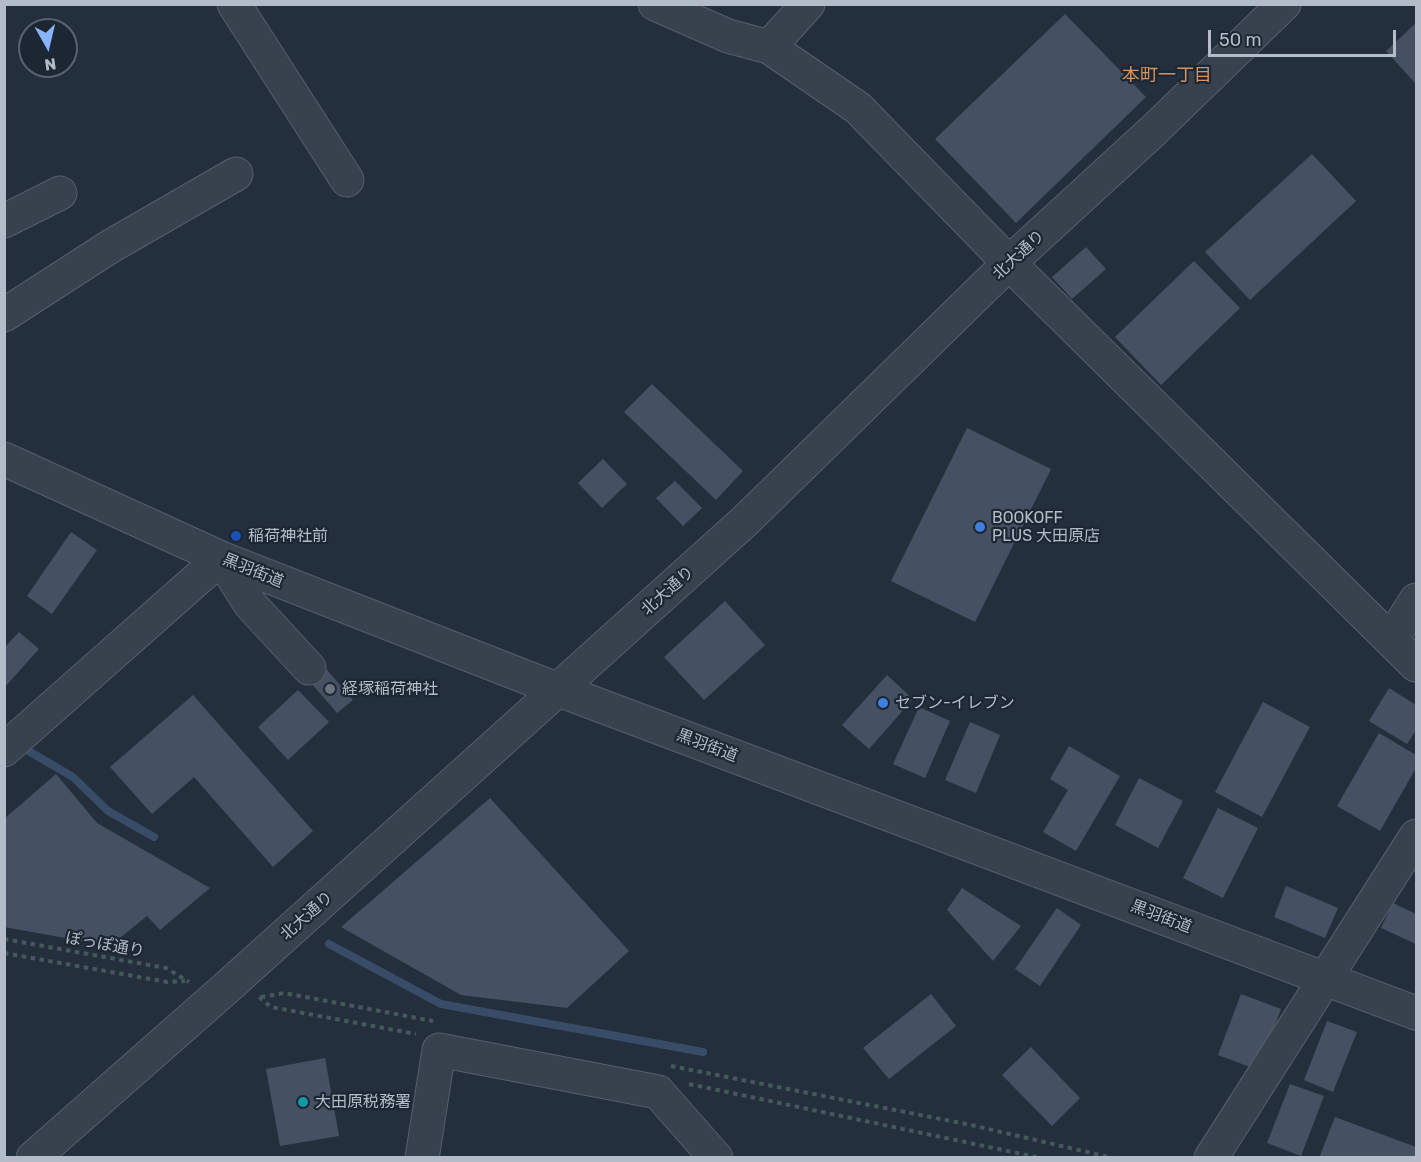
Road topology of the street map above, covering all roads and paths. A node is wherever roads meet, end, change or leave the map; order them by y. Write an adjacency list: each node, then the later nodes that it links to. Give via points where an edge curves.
1 (234, 4): 7 (street)
2 (655, 4): 5 (street, via 728,36)
3 (808, 4): 5 (street)
4 (1284, 4): 10 (street, 北大通り)
5 (769, 47): 10 (street, via 858,108)
6 (236, 174): 11 (street, via 111,246)
7 (347, 180)
8 (60, 194): 9 (street)
9 (4, 221)
10 (1009, 263): 15 (street); 18 (street, 北大通り, via 745,521)
11 (4, 315)
12 (4, 459): 13 (street, 黒羽街道)
13 (221, 558): 17 (street, via 250,604); 18 (street, 黒羽街道); 19 (street)
14 (1416, 600): 15 (street)
15 (1391, 639): 16 (street)
16 (1416, 665)
17 (309, 668)
18 (559, 690): 23 (street, 黒羽街道); 27 (street, 北大通り)
19 (4, 750)
20 (1416, 836): 23 (street)
21 (4, 939): 24 (path, ぽっぽ通り, via 166,968)
22 (4, 953): 24 (path, via 167,982)
23 (1326, 979): 26 (street, 黒羽街道); 30 (street)
24 (185, 981): 25 (path, ぽっぽ通り)
25 (197, 984)
26 (1416, 1014)
27 (33, 1158)
28 (422, 1158): 29 (street, via 439,1050 658,1092)
29 (716, 1158)
30 (1211, 1158)

